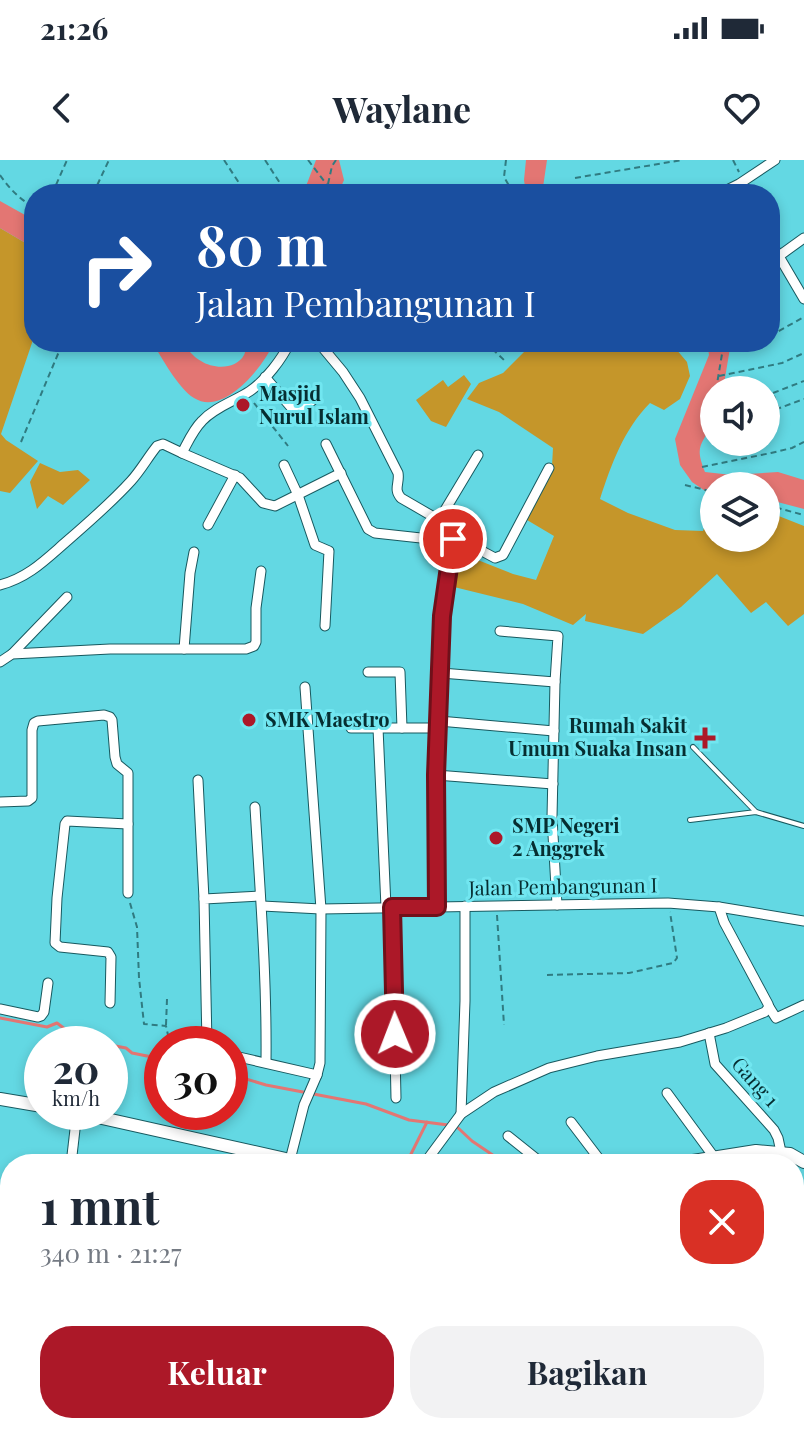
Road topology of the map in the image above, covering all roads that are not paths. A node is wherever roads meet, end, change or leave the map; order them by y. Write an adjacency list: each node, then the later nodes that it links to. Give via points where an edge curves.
1 (775, 160): 2 (street)
2 (745, 184)
3 (804, 238): 4 (street)
4 (780, 255)
5 (780, 258): 6 (street)
6 (804, 299)
7 (284, 352): 9 (street)
8 (326, 352): 19 (street, via 360,398 398,473 397,494)
9 (265, 377): 10 (street, via 296,413); 12 (street, via 202,421)
10 (313, 400)
11 (326, 444): 16 (street)
12 (182, 453): 17 (street); 24 (street, via 157,446 76,534 33,571)
13 (478, 455): 19 (street)
14 (284, 465): 18 (street)
15 (549, 468): 21 (street, via 503,555 495,558)
16 (341, 473): 18 (street); 21 (street, via 368,529)
17 (235, 475): 18 (street, via 268,505); 20 (street)
18 (298, 495): 26 (street, via 315,545 329,551)
19 (439, 520): 21 (street)
20 (208, 525)
21 (454, 538): 32 (street, via 442,616)
22 (194, 552): 28 (street)
23 (261, 571): 28 (street, via 254,646)
24 (0, 585)
25 (67, 597): 29 (street)
26 (325, 626)
27 (500, 631): 33 (street, via 558,636)
28 (184, 649): 29 (street)
29 (12, 654): 30 (street)
30 (0, 662)
31 (368, 672): 38 (street, via 400,672)
32 (441, 673): 33 (street); 35 (street)
33 (555, 682): 39 (street)
34 (305, 687): 58 (street)
35 (438, 724): 38 (street); 39 (street); 41 (street)
36 (351, 728): 37 (street)
37 (378, 728): 38 (street); 55 (street)
38 (402, 728)
39 (554, 731): 43 (street)
40 (693, 747): 46 (lane)
41 (436, 775): 43 (street); 56 (street)
42 (198, 780): 51 (street)
43 (553, 784): 53 (street)
44 (0, 802): 48 (street, via 32,798 34,723 104,715 112,720 117,764 128,773)
45 (255, 807): 52 (street)
46 (756, 812): 47 (lane); 49 (lane)
47 (690, 820)
48 (128, 824): 50 (street); 61 (street, via 67,821 57,898 55,943 108,952)
49 (804, 826)
50 (128, 893)
51 (204, 899): 52 (street, Jalan Pembangunan I); 65 (street)
52 (261, 901): 58 (street, Jalan Pembangunan I); 68 (street)
53 (557, 905): 54 (street, Jalan Pembangunan I); 57 (street, Jalan Pembangunan I)
54 (465, 906): 56 (street, Jalan Pembangunan I); 74 (street)
55 (389, 907): 56 (street, Jalan Pembangunan I); 58 (street, Jalan Pembangunan I); 71 (street)
56 (437, 907)
57 (719, 907): 59 (street, Jalan Pembangunan I); 63 (street)
58 (321, 909): 69 (street)
59 (804, 921)
60 (48, 983): 64 (street, via 41,1016)
61 (110, 1003)
62 (804, 1005): 63 (street, via 776,1018)
63 (769, 1007): 66 (street)
64 (0, 1009)
65 (207, 1026)
66 (709, 1033): 74 (street, via 549,1068 494,1092); 79 (street, Gang 1, via 715,1064 774,1130)
67 (248, 1058): 68 (street)
68 (266, 1062): 69 (street)
69 (316, 1077): 82 (street)
70 (667, 1093): 86 (street)
71 (396, 1098)
72 (0, 1099): 73 (street)
73 (24, 1103)
74 (459, 1117): 83 (street)
75 (571, 1122): 85 (street)
76 (128, 1124): 81 (street)
77 (74, 1130): 80 (street)
78 (508, 1136): 84 (street)
79 (781, 1152): 87 (street); 88 (street)
80 (72, 1154)
81 (263, 1154)
82 (292, 1154)
83 (431, 1154)
84 (530, 1154)
85 (595, 1154)
86 (712, 1154)
87 (735, 1154)
88 (790, 1154)

